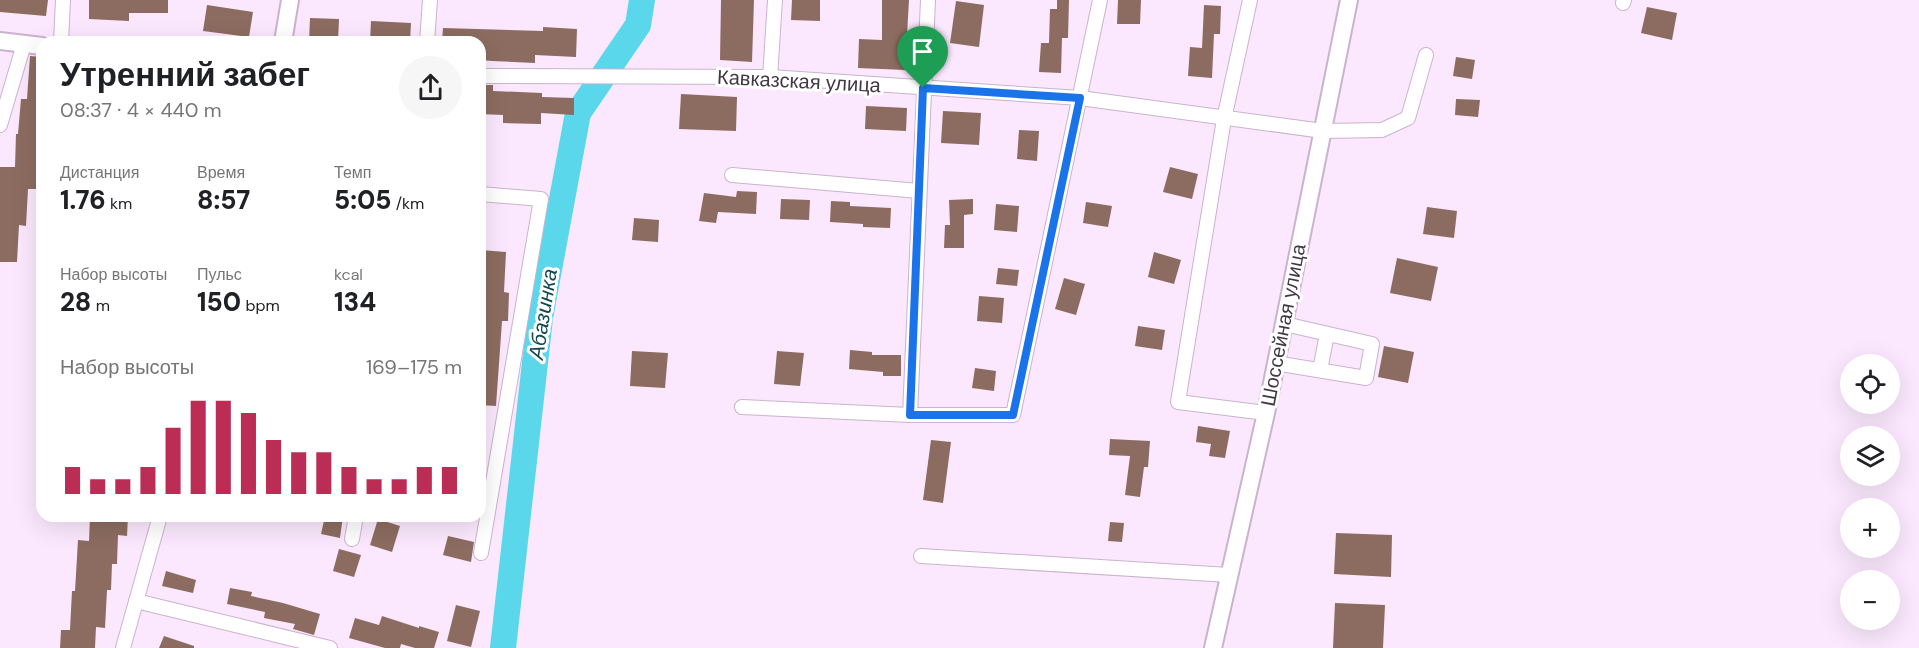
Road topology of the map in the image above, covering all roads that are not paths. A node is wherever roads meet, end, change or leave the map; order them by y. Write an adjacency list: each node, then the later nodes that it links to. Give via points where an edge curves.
1 (63, 0): 10 (street)
2 (290, 0): 11 (main road)
3 (430, 0): 12 (street)
4 (774, 0): 18 (street)
5 (928, 0): 19 (street)
6 (1100, 0): 20 (street)
7 (1250, 0): 21 (street)
8 (1349, 0): 23 (main road, Шоссейная улица)
9 (1356, 0): 23 (main road, Шоссейная улица)
10 (61, 36)
11 (284, 36)
12 (427, 36)
13 (0, 41): 14 (main road)
14 (24, 44): 15 (main road); 22 (street)
15 (36, 45)
16 (1426, 55): 23 (street, Кавказская улица, via 1408,118 1382,130)
17 (486, 76): 18 (street, Кавказская улица)
18 (770, 77): 19 (street, Кавказская улица)
19 (923, 88): 20 (street, Кавказская улица); 25 (street)
20 (1080, 98): 21 (street, Кавказская улица); 33 (street, via 1013,415)
21 (1224, 119): 23 (street, Кавказская улица); 32 (street, via 1178,402)
22 (0, 124)
23 (1326, 131): 27 (main road, Шоссейная улица); 32 (main road, Шоссейная улица)
24 (732, 175): 25 (street)
25 (919, 190): 33 (street)
26 (486, 195): 37 (street, via 541,200)
27 (1289, 325): 28 (street); 29 (main road, Шоссейная улица)
28 (1327, 334): 30 (street); 30 (street, via 1372,344 1366,378)
29 (1281, 364): 30 (street); 45 (main road, Шоссейная улица)
30 (1320, 370)
31 (742, 407): 33 (street)
32 (1266, 413): 39 (main road, Шоссейная улица)
33 (910, 415)
34 (158, 522): 40 (street)
35 (355, 522): 36 (street)
36 (352, 539)
37 (481, 553)
38 (921, 556): 39 (street)
39 (1229, 575): 44 (main road, Шоссейная улица)
40 (136, 601): 41 (street); 42 (street)
41 (295, 645): 43 (street)
42 (123, 648)
43 (330, 648)
44 (1213, 648)
45 (1221, 648)

